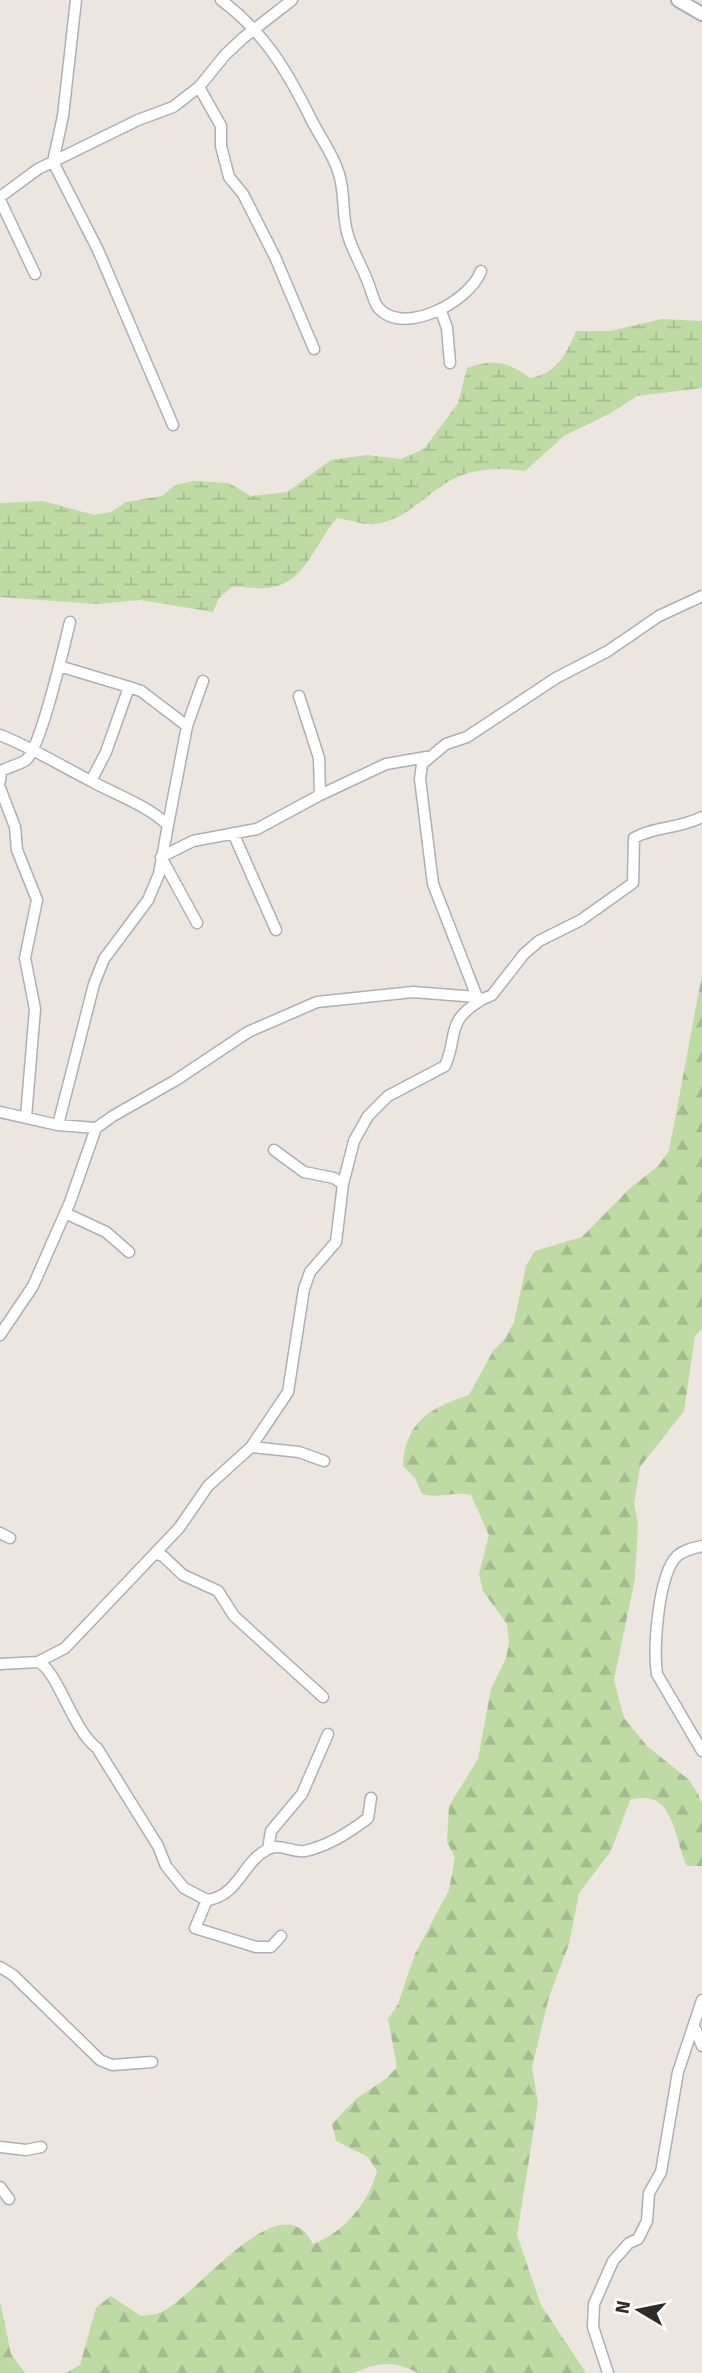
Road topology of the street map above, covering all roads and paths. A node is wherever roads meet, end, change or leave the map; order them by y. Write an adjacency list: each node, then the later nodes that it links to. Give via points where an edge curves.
1 (76, 0): 8 (street)
2 (220, 0): 6 (street)
3 (292, 0): 6 (street)
4 (678, 0): 5 (street)
5 (702, 14)
6 (256, 29): 7 (street, via 225,55); 12 (street, via 286,70 332,156 340,175 347,232 375,304 395,319)
7 (199, 88): 8 (street, via 161,114 138,120); 13 (street, via 220,126 229,177 243,194 275,257)
8 (53, 162): 9 (street); 15 (street, via 98,250)
9 (0, 198): 11 (street)
10 (481, 271): 12 (street, via 471,289)
11 (35, 274)
12 (441, 311): 14 (street)
13 (314, 349)
14 (450, 363)
15 (173, 425)
16 (702, 596): 25 (street, via 659,616 467,737)
17 (70, 622): 18 (street)
18 (59, 666): 20 (street); 24 (street)
19 (203, 681): 22 (street)
20 (129, 688): 22 (street, via 141,691); 27 (street)
21 (299, 696): 29 (street, via 319,758)
22 (187, 726): 31 (street)
23 (0, 735): 24 (street)
24 (33, 748): 26 (street, via 26,760 1,771); 27 (street)
25 (427, 757): 29 (street, via 386,764); 36 (street, via 420,779 433,884)
26 (0, 781)
27 (91, 781): 31 (street, via 151,810)
28 (0, 788): 38 (street, via 37,900 25,958 35,1009)
29 (320, 794): 32 (street, via 257,829)
30 (702, 817): 36 (street, via 685,826 644,832 634,838 633,883 581,920 539,941 492,995)
31 (168, 825): 33 (street)
32 (233, 834): 33 (street, via 193,841); 35 (street)
33 (161, 857): 34 (street); 39 (street, via 148,900 104,959 94,984)
34 (197, 923)
35 (276, 930)
36 (480, 998): 40 (street, via 413,992 317,1002 248,1032); 42 (street, via 460,1016 445,1066 388,1096 368,1116 354,1141)
37 (0, 1112): 38 (street)
38 (26, 1117): 39 (street)
39 (58, 1125): 40 (street)
40 (96, 1128): 43 (street)
41 (274, 1150): 42 (street, via 304,1172)
42 (343, 1184): 46 (street, via 336,1242 310,1272 304,1289 288,1392)
43 (65, 1213): 44 (street, via 106,1232); 45 (street, via 33,1286)
44 (129, 1252)
45 (0, 1335)
46 (251, 1447): 47 (street, via 299,1452); 49 (street, via 208,1486)
47 (324, 1461)
48 (702, 1546): 54 (street, via 688,1549 670,1565 658,1616 655,1663)
49 (156, 1554): 50 (street, via 65,1648); 52 (street, via 183,1576 218,1591 234,1616)
50 (38, 1662): 51 (street); 57 (street, via 46,1668 88,1742 97,1748 166,1866 184,1888)
51 (0, 1664)
52 (323, 1697)
53 (328, 1734): 56 (street, via 302,1794 271,1831)
54 (702, 1751)
55 (371, 1798): 56 (street, via 368,1818 347,1834 304,1851 280,1846)
56 (268, 1849): 57 (street, via 251,1863 231,1892)
57 (207, 1900): 58 (street, via 195,1928 256,1947 271,1947)
58 (281, 1936)
59 (0, 1967): 63 (street, via 100,2060 112,2065)
60 (702, 2000): 61 (street)
61 (695, 2028): 62 (street); 68 (street, via 678,2072 661,2172 649,2193 647,2221 638,2238 613,2262 594,2304 593,2327)
62 (702, 2046)
63 (152, 2063)
64 (0, 2147): 65 (street)
65 (41, 2147)
66 (0, 2187): 67 (street)
67 (9, 2199)
68 (608, 2373)

